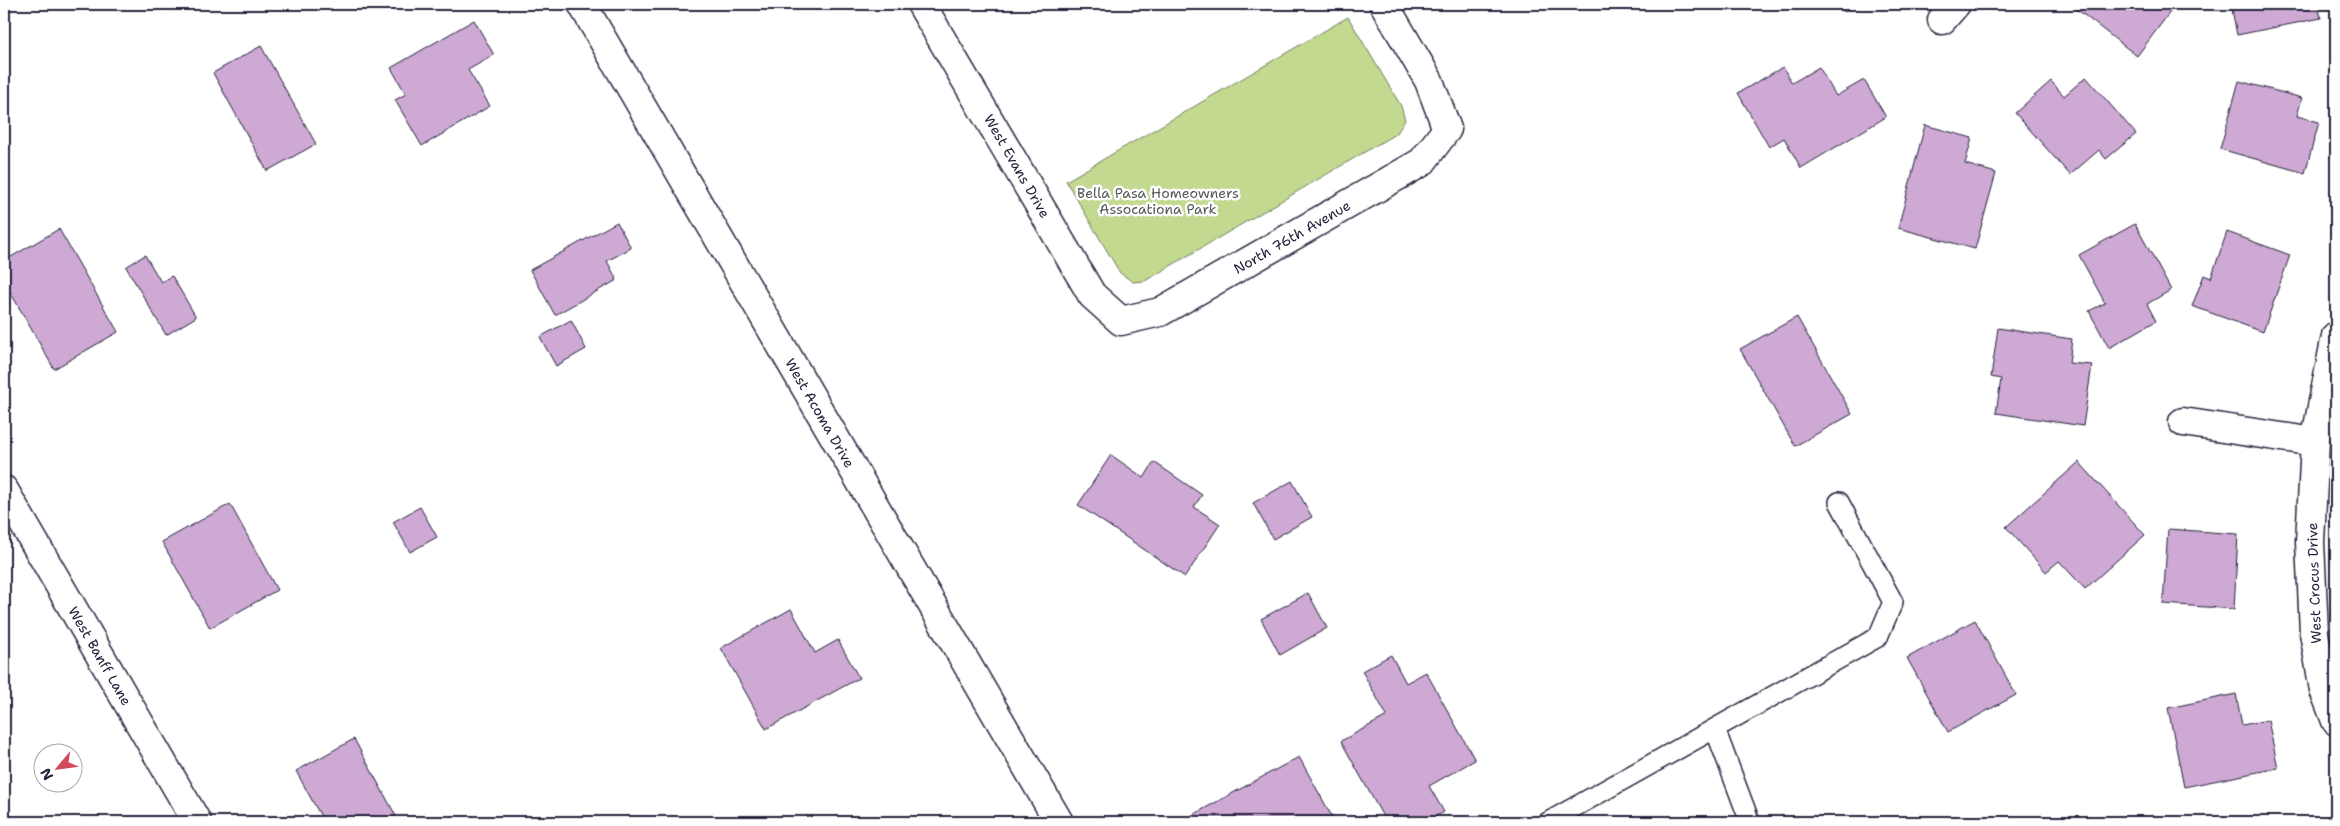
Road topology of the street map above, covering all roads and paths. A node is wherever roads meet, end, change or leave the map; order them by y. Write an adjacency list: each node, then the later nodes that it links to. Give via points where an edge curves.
1 (582, 4): 13 (street, West Acoma Drive)
2 (921, 4): 4 (street, West Evans Drive, via 1092,294)
3 (1384, 4): 4 (street, North 76th Avenue, via 1429,81 1447,129 1422,162 1160,312)
4 (1121, 322)
5 (2336, 336): 7 (street, West Crocus Drive)
6 (2183, 422): 7 (street)
7 (2315, 442): 10 (street, West Crocus Drive, via 2310,542 2314,633 2324,690)
8 (4, 490): 12 (street, West Banff Lane)
9 (1839, 502): 11 (lane, via 1893,602 1878,637)
10 (2336, 721)
11 (1714, 729): 14 (lane); 15 (lane)
12 (197, 822)
13 (1059, 822)
14 (1548, 822)
15 (1750, 822)

